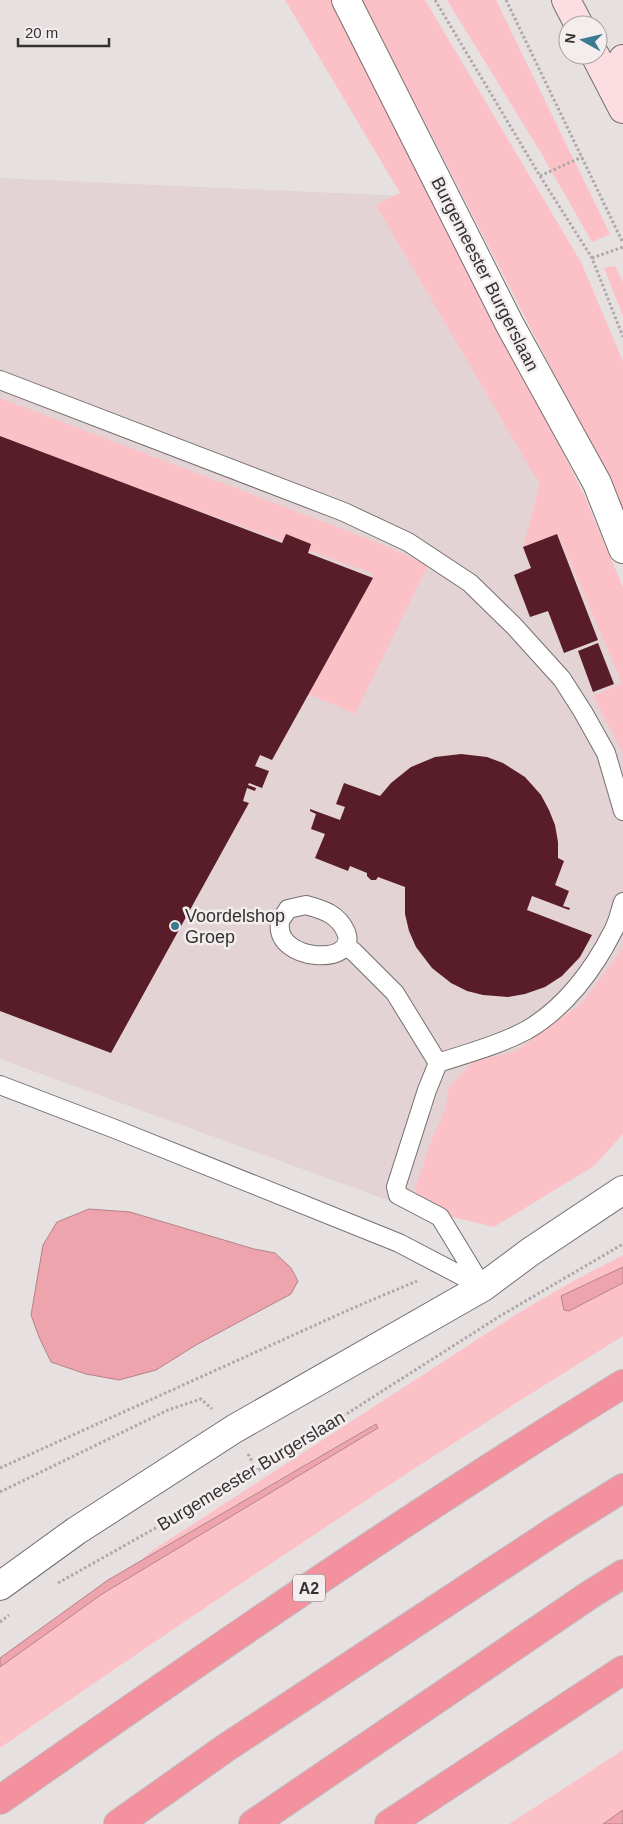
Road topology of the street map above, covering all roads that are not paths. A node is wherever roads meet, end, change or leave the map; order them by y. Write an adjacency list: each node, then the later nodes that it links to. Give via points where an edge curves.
1 (346, 0): 8 (street, Burgemeester Burgerslaan, via 510,325 597,483)
2 (566, 0): 3 (main road)
3 (574, 15)
4 (608, 65): 5 (main road)
5 (618, 73): 6 (main road)
6 (623, 109)
7 (0, 380): 9 (lane, via 344,512 408,542 470,583 562,679 606,753)
8 (623, 549)
9 (623, 810)
10 (623, 902): 12 (lane, via 614,929 590,971 562,1004 528,1029 494,1045)
11 (346, 946): 12 (lane, via 395,993)
12 (438, 1063): 15 (lane, via 396,1187 398,1195 440,1217)
13 (0, 1085): 15 (lane, via 399,1243)
14 (623, 1190): 15 (street)
15 (483, 1287): 19 (street, via 234,1429 76,1531)
16 (623, 1384): 21 (highway, A2, via 525,1444 170,1681)
17 (623, 1488): 22 (highway, via 226,1747)
18 (623, 1574): 23 (highway)
19 (0, 1586)
20 (623, 1670): 24 (highway)
21 (0, 1800)
22 (118, 1824)
23 (253, 1824)
24 (389, 1824)

